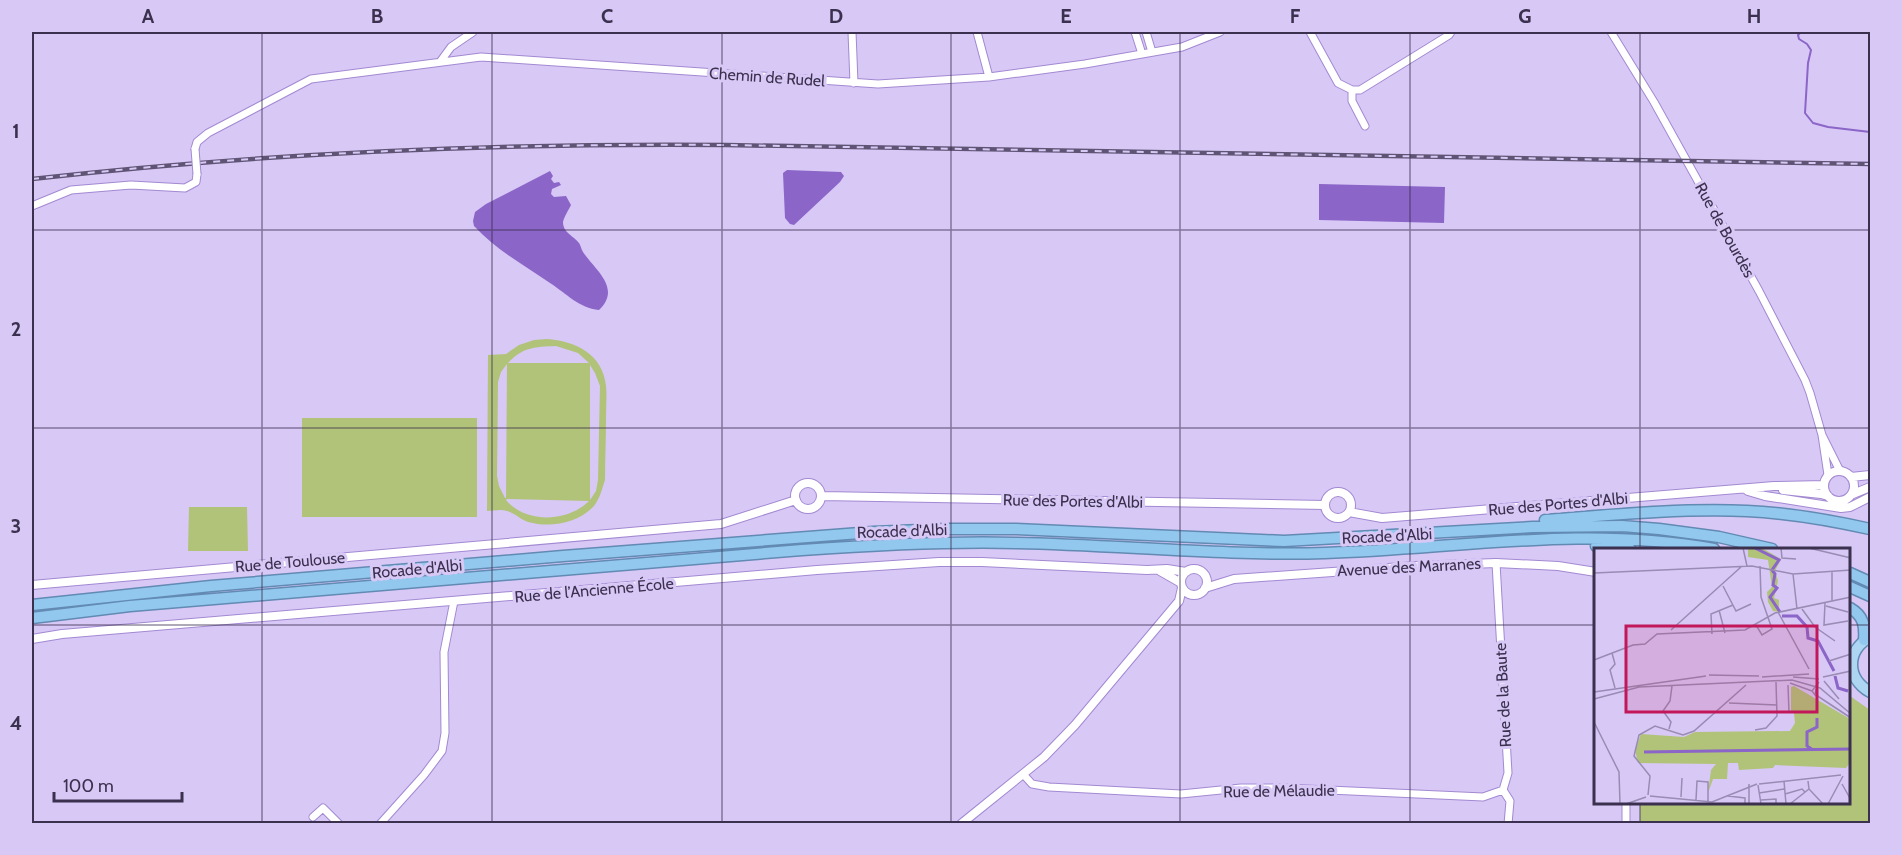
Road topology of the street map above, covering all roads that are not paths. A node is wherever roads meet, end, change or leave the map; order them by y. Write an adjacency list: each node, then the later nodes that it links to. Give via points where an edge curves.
1 (472, 32): 12 (street, via 451,46)
2 (852, 32): 14 (street)
3 (977, 32): 13 (street)
4 (1136, 32): 11 (street)
5 (1146, 32): 10 (street)
6 (1220, 32): 10 (street, Chemin de Rudel)
7 (1310, 32): 15 (street, via 1338,83)
8 (1451, 32): 15 (street, via 1360,90)
9 (1611, 32): 18 (street, Rue de Bourdès, via 1759,291 1805,380)
10 (1152, 52): 11 (street, Chemin de Rudel)
11 (1142, 54): 13 (street, Chemin de Rudel)
12 (440, 62): 14 (street, Chemin de Rudel, via 481,57); 17 (street, Chemin de Rudel, bridge, via 311,79 197,142 194,185 71,190)
13 (989, 77): 14 (street, Chemin de Rudel)
14 (854, 83)
15 (1352, 90): 16 (street, via 1352,101)
16 (1365, 126)
17 (32, 206)
18 (1822, 435): 19 (street, Rue de Bourdès); 20 (street, Rue de Bourdès)
19 (1840, 471): 20 (street); 22 (street)
20 (1828, 475): 23 (street)
21 (1870, 475): 22 (street)
22 (1851, 477): 27 (street, via 1855,485)
23 (1824, 485): 24 (street, Rue des Portes d'Albi); 29 (street)
24 (1768, 487): 26 (street, Rue des Portes d'Albi); 29 (street, Rue des Portes d'Albi)
25 (1870, 487): 27 (street)
26 (1742, 489): 30 (street, via 1841,508); 33 (street, Rue des Portes d'Albi, via 1382,518)
27 (1852, 494): 29 (street, via 1841,501)
28 (822, 496): 31 (street, via 811,509 802,508); 31 (street, via 817,486 807,483 797,489); 32 (street, Rue des Portes d'Albi)
29 (1828, 496)
30 (1870, 497)
31 (796, 500): 50 (street, Rue de Toulouse, via 721,524)
32 (1325, 505): 33 (street, via 1334,517); 33 (street, via 1330,495 1342,493 1350,501)
33 (1349, 512)
34 (1870, 529): 35 (highway, via 1796,515 1691,511)
35 (1284, 541): 39 (highway, Rocade d'Albi, via 1622,526 1719,537); 58 (highway, Rocade d'Albi, via 1016,530 873,532 211,586)
36 (1491, 543): 37 (highway); 38 (highway, Rocade d'Albi, via 1617,539); 60 (highway, Rocade d'Albi, via 1255,554 1018,543 876,545 130,606)
37 (1620, 548)
38 (1707, 548)
39 (1768, 548)
40 (1496, 563): 42 (street, Avenue des Marranes, via 1541,564); 48 (street, Avenue des Marranes); 67 (street, Rue de la Baute, via 1508,773)
41 (1157, 570): 43 (street, Rue de l’Ancienne École); 51 (street); 56 (street, Rue de l’Ancienne École, via 939,562)
42 (1583, 571): 45 (street, Avenue des Marranes); 47 (street, Avenue des Marranes)
43 (1186, 572): 44 (street); 51 (street)
44 (1201, 572): 48 (street, Avenue des Marranes); 53 (street, via 1206,579)
45 (1594, 572)
46 (1851, 573): 49 (highway)
47 (1594, 576)
48 (1234, 579): 53 (street, Avenue des Marranes)
49 (1870, 582)
50 (32, 585)
51 (1182, 586): 54 (street); 57 (street)
52 (1851, 587): 55 (highway)
53 (1205, 588): 54 (street)
54 (1192, 595): 57 (street)
55 (1870, 596)
56 (454, 601): 62 (street, Rue de l’Ancienne École); 71 (street, via 444,651 442,751)
57 (1179, 601): 66 (street, via 1075,725)
58 (32, 605)
59 (1851, 609): 61 (highway, via 1865,626)
60 (32, 618)
61 (1867, 638): 63 (main road)
62 (32, 639)
63 (1852, 654): 64 (main road)
64 (1851, 672): 65 (main road)
65 (1870, 692)
66 (1023, 774): 67 (street, Rue de Mélaudie, via 1032,784 1049,787 1181,794 1285,788 1483,797); 72 (street)
67 (1503, 790): 73 (street, Rue de la Baute, via 1510,801)
68 (1626, 804): 74 (street)
69 (313, 818): 70 (street, via 323,808)
70 (339, 824)
71 (380, 824)
72 (961, 824)
73 (1508, 824)
74 (1626, 824)

